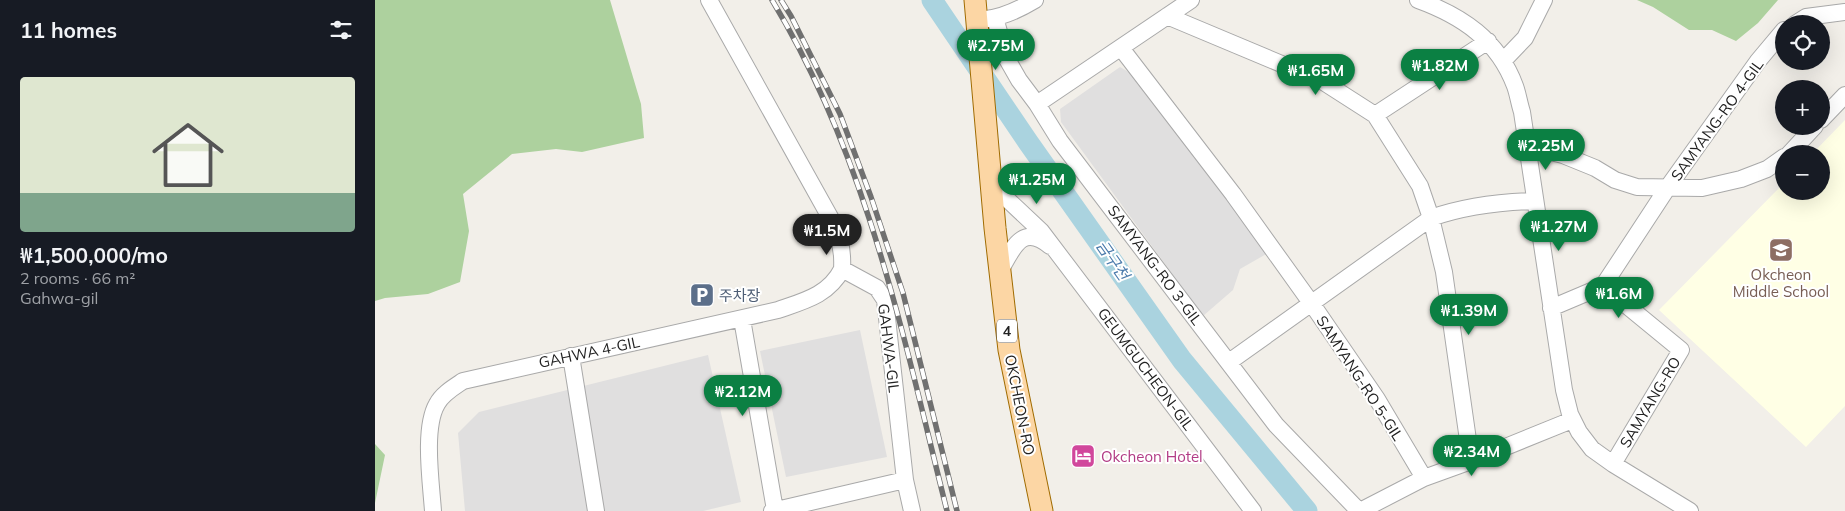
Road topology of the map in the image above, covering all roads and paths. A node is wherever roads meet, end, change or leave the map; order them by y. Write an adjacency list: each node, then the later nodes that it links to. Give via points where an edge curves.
1 (709, 0): 27 (street, via 836,228 841,242)
2 (1035, 0): 6 (street, via 1015,11)
3 (1191, 0): 9 (street)
4 (1418, 0): 10 (street, SAMYANG-RO, via 1456,16)
5 (1544, 0): 13 (street, via 1525,38)
6 (982, 12): 15 (street, SAMYANG-RO 3-GIL, via 1019,80); 22 (main road, OKCHEON-RO / 4)
7 (1845, 12): 8 (street)
8 (1822, 15)
9 (1167, 16): 12 (street); 17 (street, via 1322,81)
10 (1488, 41): 13 (street, SAMYANG-RO); 17 (street)
11 (1775, 41): 23 (street, SAMYANG-RO 4-GIL)
12 (1121, 48): 15 (street); 30 (street)
13 (1503, 62): 20 (street, SAMYANG-RO, via 1515,86)
14 (1845, 95): 16 (street)
15 (1037, 104): 34 (street, SAMYANG-RO 3-GIL, via 1060,141)
16 (1830, 111)
17 (1375, 115): 25 (street, via 1420,186)
18 (1807, 135): 19 (street)
19 (1797, 145)
20 (1527, 146): 23 (street, SAMYANG-RO 4-GIL, via 1563,155 1637,187); 24 (street, SAMYANG-RO)
21 (1775, 163): 23 (street, SAMYANG-RO 4-GIL, via 1741,179 1702,188)
22 (991, 184): 26 (street, GEUMGUCHEON-GIL, via 1037,226); 28 (main road, OKCHEON-RO / 4)
23 (1668, 187): 29 (street)
24 (1535, 201): 25 (street, SAMYANG-RO 5-GIL, via 1468,207); 31 (street, SAMYANG-RO)
25 (1431, 218): 30 (street, SAMYANG-RO 5-GIL); 36 (street, via 1443,272)
26 (1056, 250): 28 (street, via 1041,238 1023,237); 46 (street, GEUMGUCHEON-GIL)
27 (843, 269): 32 (street, GAHWA 4-GIL, via 827,289 812,299); 39 (street, GAHWA-GIL, via 877,288 885,300)
28 (1000, 271): 45 (main road, OKCHEON-RO / 4, via 1009,350)
29 (1603, 286): 31 (street); 37 (street, SAMYANG-RO, via 1681,350)
30 (1312, 304): 34 (street, SAMYANG-RO 5-GIL); 38 (street, SAMYANG-RO 5-GIL, via 1377,399)
31 (1551, 308): 35 (street, SAMYANG-RO, via 1564,390)
32 (742, 319): 33 (street, GAHWA 4-GIL); 43 (street)
33 (571, 356): 41 (street, GAHWA 4-GIL, via 463,381 438,402 430,426); 42 (street)
34 (1229, 362): 47 (street, via 1276,425)
35 (1573, 420): 36 (street); 37 (street, SAMYANG-RO, via 1593,449)
36 (1471, 461): 38 (street)
37 (1613, 464): 40 (street, SAMYANG-RO)
38 (1424, 478): 47 (street)
39 (905, 480): 43 (street); 44 (street, GAHWA-GIL)
40 (1682, 509)
41 (433, 511)
42 (596, 511)
43 (773, 511)
44 (913, 511)
45 (1042, 511)
46 (1253, 511)
47 (1359, 511)

